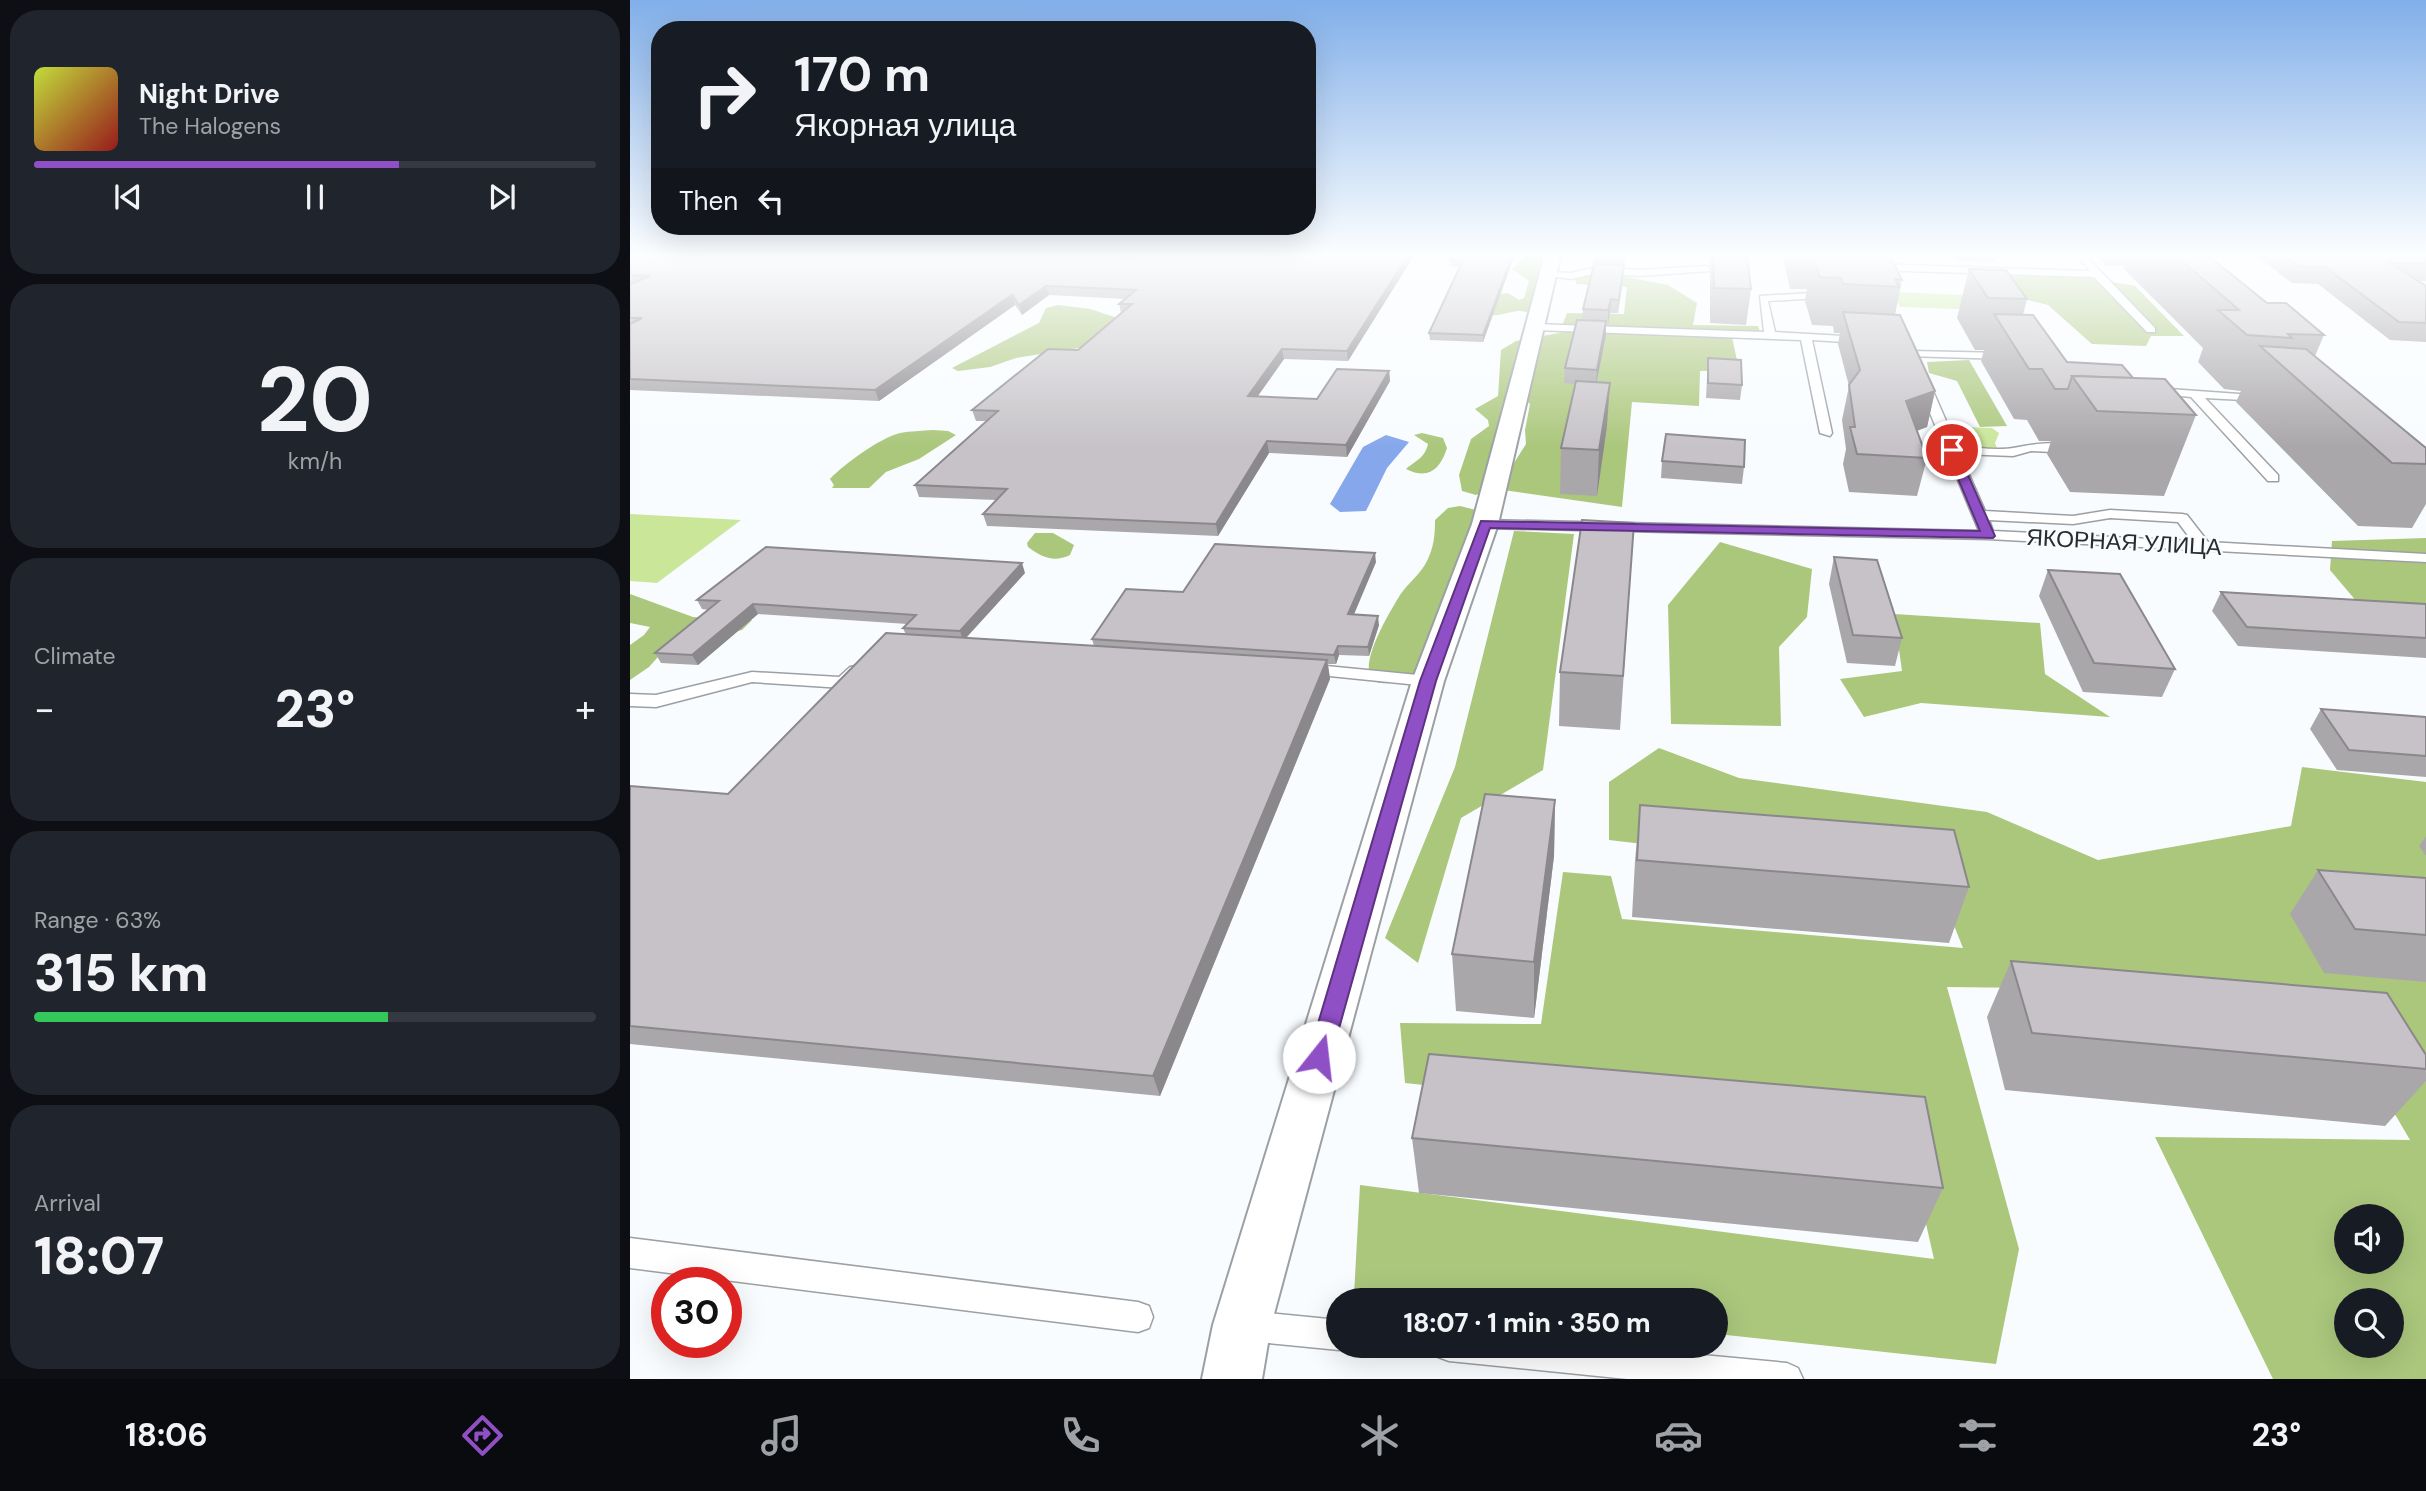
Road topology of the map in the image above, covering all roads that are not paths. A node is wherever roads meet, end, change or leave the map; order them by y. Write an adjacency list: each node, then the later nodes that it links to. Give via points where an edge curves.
1 (1537, 318): 4 (street)
2 (1767, 318): 6 (lane)
3 (2139, 318): 5 (lane)
4 (1535, 327): 6 (lane); 18 (street)
5 (2151, 331)
6 (1770, 335): 7 (lane)
7 (1806, 337): 8 (lane); 13 (lane)
8 (1869, 340)
9 (2012, 356): 15 (lane, via 1909,348)
10 (2142, 390): 11 (lane)
11 (2193, 393): 12 (lane); 16 (lane)
12 (2275, 399)
13 (1826, 433)
14 (2084, 449): 15 (lane)
15 (1952, 450): 17 (lane)
16 (2273, 478)
17 (1979, 515): 19 (lane); 20 (lane, via 2073,520 2110,514 2182,518)
18 (1485, 524): 19 (lane, ЯКОРНАЯ УЛИЦА); 24 (street)
19 (1988, 536): 20 (lane, ЯКОРНАЯ УЛИЦА)
20 (2204, 547): 21 (lane, ЯКОРНАЯ УЛИЦА)
21 (2426, 558)
22 (872, 654): 25 (lane, via 843,683 752,677 656,701)
23 (1290, 668): 24 (lane)
24 (1428, 681): 29 (street)
25 (630, 700)
26 (630, 1253): 27 (lane)
27 (1138, 1317)
28 (1326, 1337): 29 (lane)
29 (1237, 1352)
30 (1572, 1358): 31 (lane)
31 (1787, 1379)

